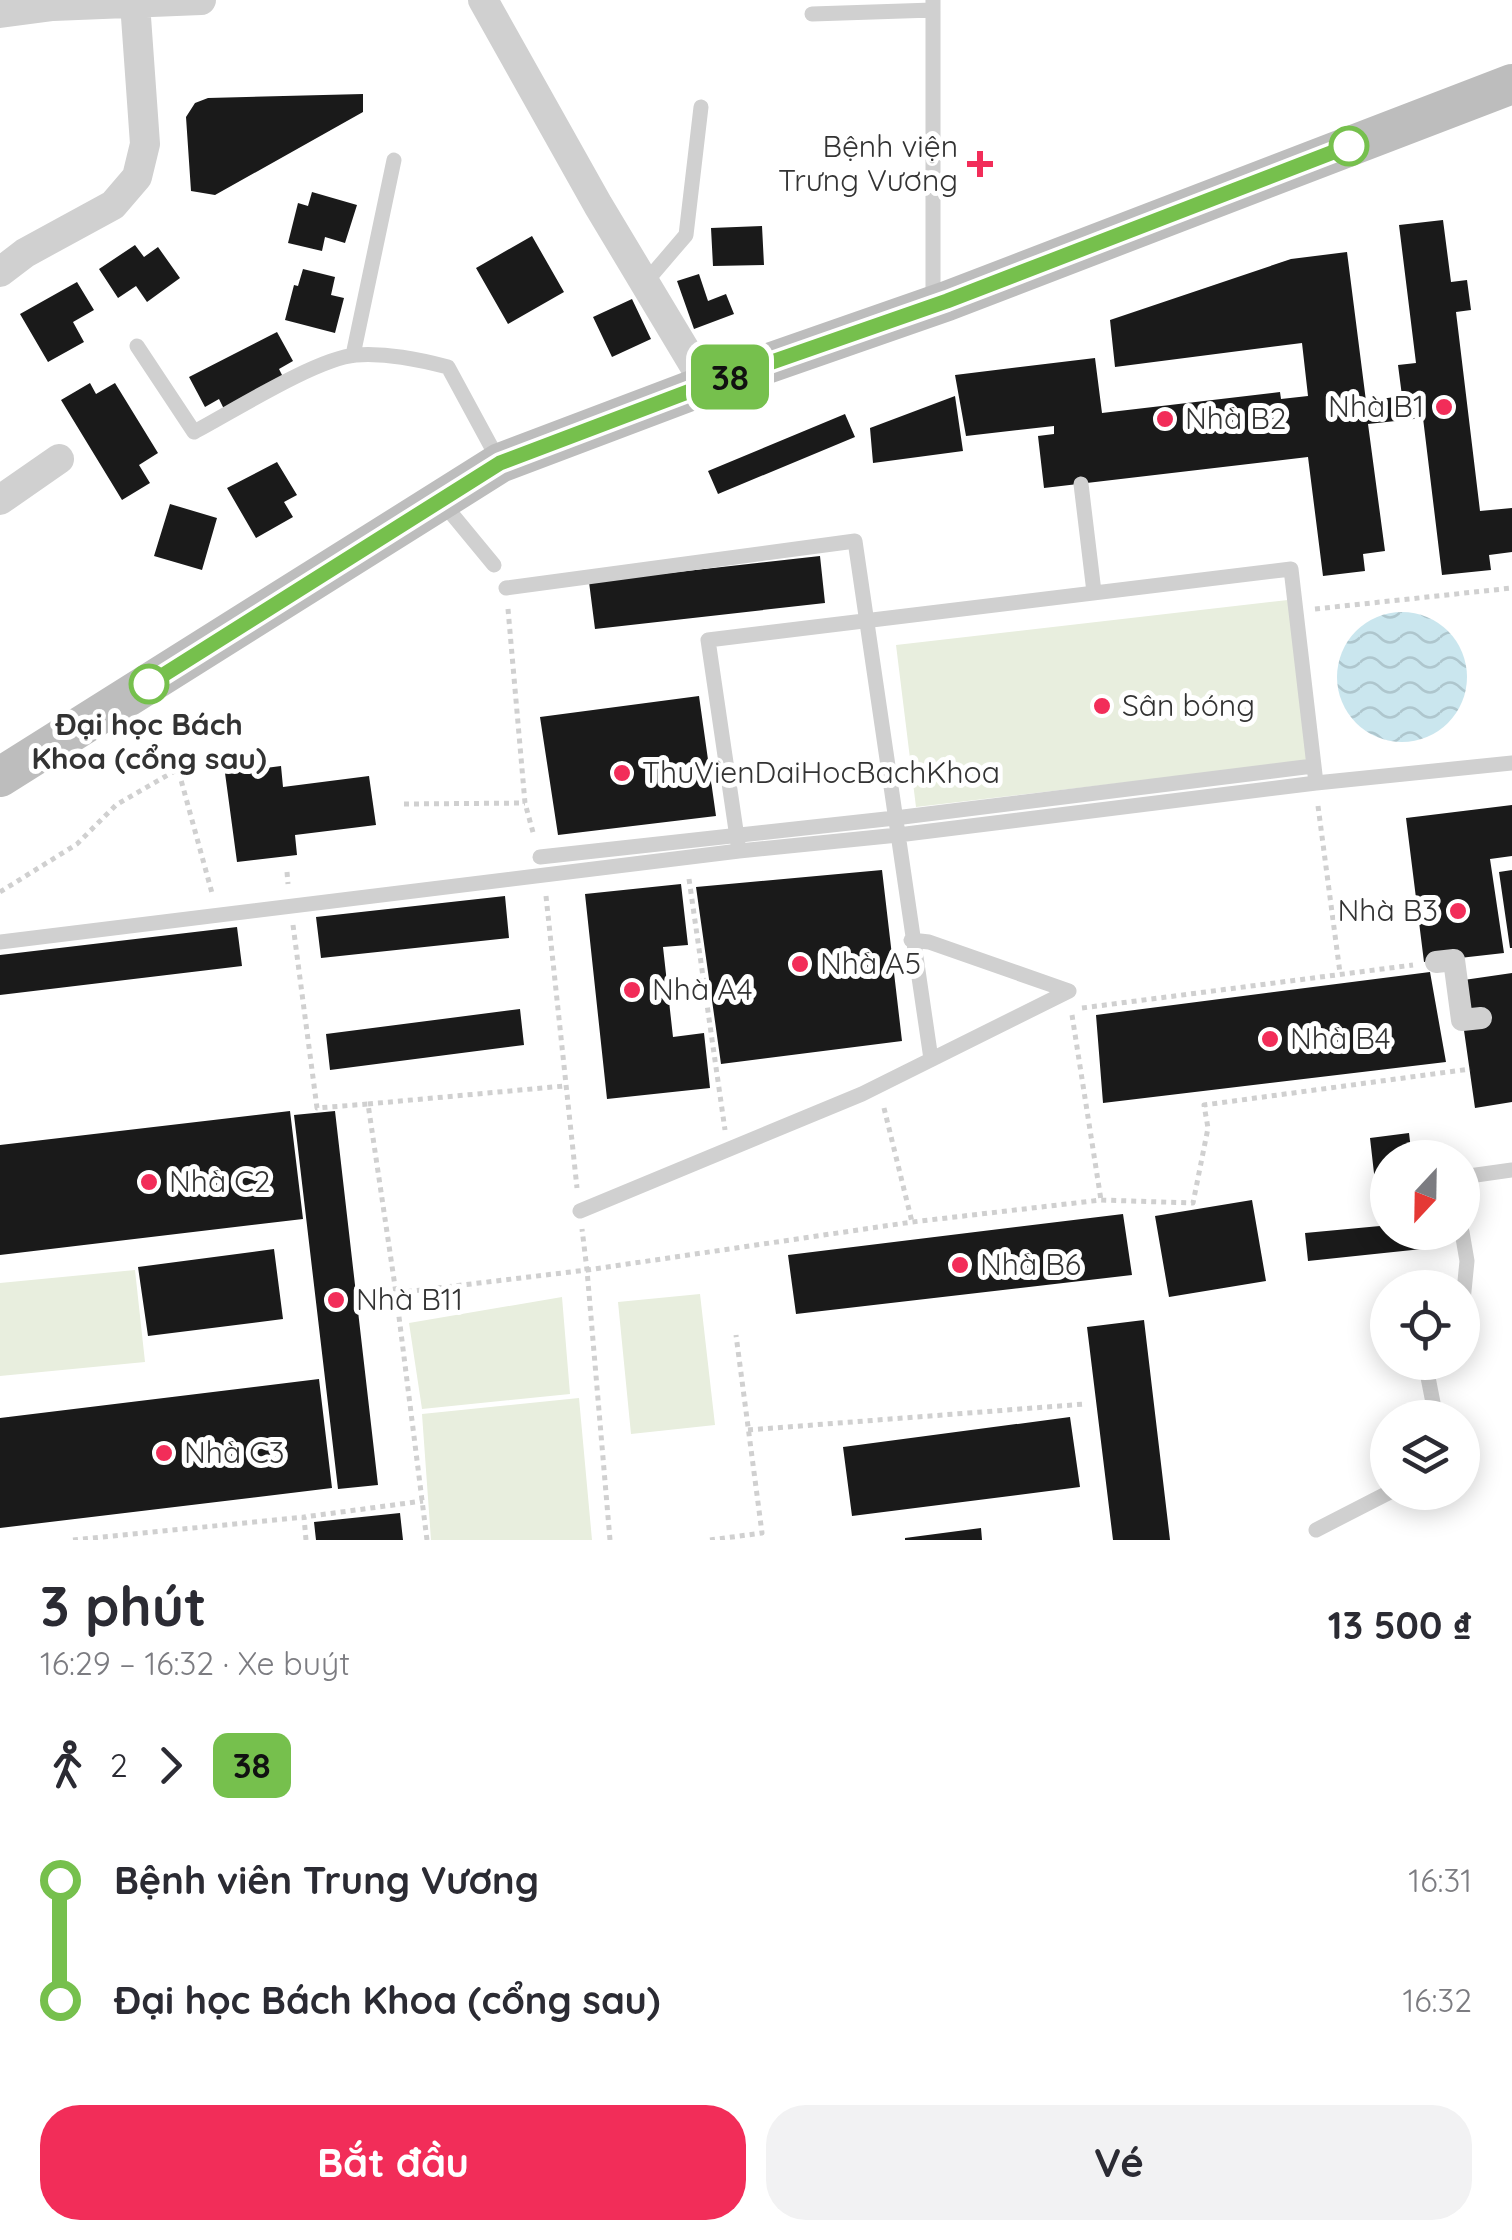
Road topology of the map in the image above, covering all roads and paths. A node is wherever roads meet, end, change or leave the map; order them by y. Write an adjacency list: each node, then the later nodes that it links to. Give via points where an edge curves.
1 (201, 0): 4 (street)
2 (483, 0): 12 (street)
3 (53, 3): 4 (street); 6 (street)
4 (136, 3): 11 (street, via 146,144 137,177 113,205)
5 (933, 5): 7 (lane); 13 (lane)
6 (0, 14)
7 (812, 14)
8 (1512, 84): 13 (main road)
9 (701, 107): 12 (lane, via 686,236)
10 (394, 160): 15 (lane)
11 (0, 272)
12 (644, 284): 16 (street)
13 (933, 304): 16 (main road)
14 (137, 346): 15 (lane, via 194,432 325,363)
15 (352, 356): 18 (lane, via 409,356 448,366)
16 (706, 385): 18 (main road)
17 (59, 459): 20 (street)
18 (500, 463): 21 (main road)
19 (1081, 484): 25 (lane)
20 (0, 500)
21 (440, 500): 22 (lane); 30 (main road)
22 (494, 565)
23 (506, 588): 27 (lane, via 855,540); 32 (path)
24 (1512, 588): 26 (path)
25 (1094, 592): 26 (lane, via 1291,570); 27 (lane)
26 (1297, 612): 29 (lane)
27 (868, 620): 33 (lane); 34 (lane, via 708,640)
28 (1512, 762): 29 (lane)
29 (1314, 774): 33 (lane); 35 (lane); 46 (path)
30 (0, 777)
31 (404, 804): 32 (path)
32 (525, 804): 37 (path)
33 (894, 818): 34 (lane); 35 (lane)
34 (737, 833): 36 (lane); 37 (lane)
35 (898, 835): 36 (lane); 43 (lane)
36 (739, 850): 38 (lane)
37 (540, 857)
38 (685, 858): 39 (lane); 53 (path)
39 (544, 876): 41 (lane); 51 (path)
40 (0, 892): 42 (path, via 77,844 116,805 178,770)
41 (290, 906): 42 (lane); 52 (path, via 316,1108)
42 (218, 915): 44 (lane)
43 (911, 940): 48 (lane); 48 (lane, via 1069,991)
44 (0, 942)
45 (1436, 962): 46 (path); 47 (street, via 1454,960 1462,1020)
46 (1340, 974): 56 (path, via 1071,1010)
47 (1481, 1018)
48 (931, 1059): 50 (lane)
49 (1470, 1069): 56 (path, via 1204,1105 1208,1128 1193,1203)
50 (878, 1085): 53 (lane); 58 (path)
51 (566, 1086): 52 (path); 57 (path)
52 (368, 1104): 60 (path)
53 (727, 1148): 57 (lane)
54 (1512, 1170): 55 (lane)
55 (1480, 1174)
56 (1101, 1200): 58 (path)
57 (580, 1211): 59 (path)
58 (912, 1222): 59 (path)
59 (587, 1270): 60 (path); 71 (path)
60 (396, 1293): 64 (path)
61 (736, 1335): 63 (path)
62 (1084, 1404): 63 (path)
63 (748, 1430): 72 (path, via 762,1533)
64 (423, 1501): 66 (path); 70 (path)
65 (1370, 1502): 67 (lane)
66 (304, 1517): 68 (path); 69 (path)
67 (1316, 1530)
68 (73, 1540)
69 (306, 1540)
70 (427, 1540)
71 (610, 1540)
72 (710, 1540)

